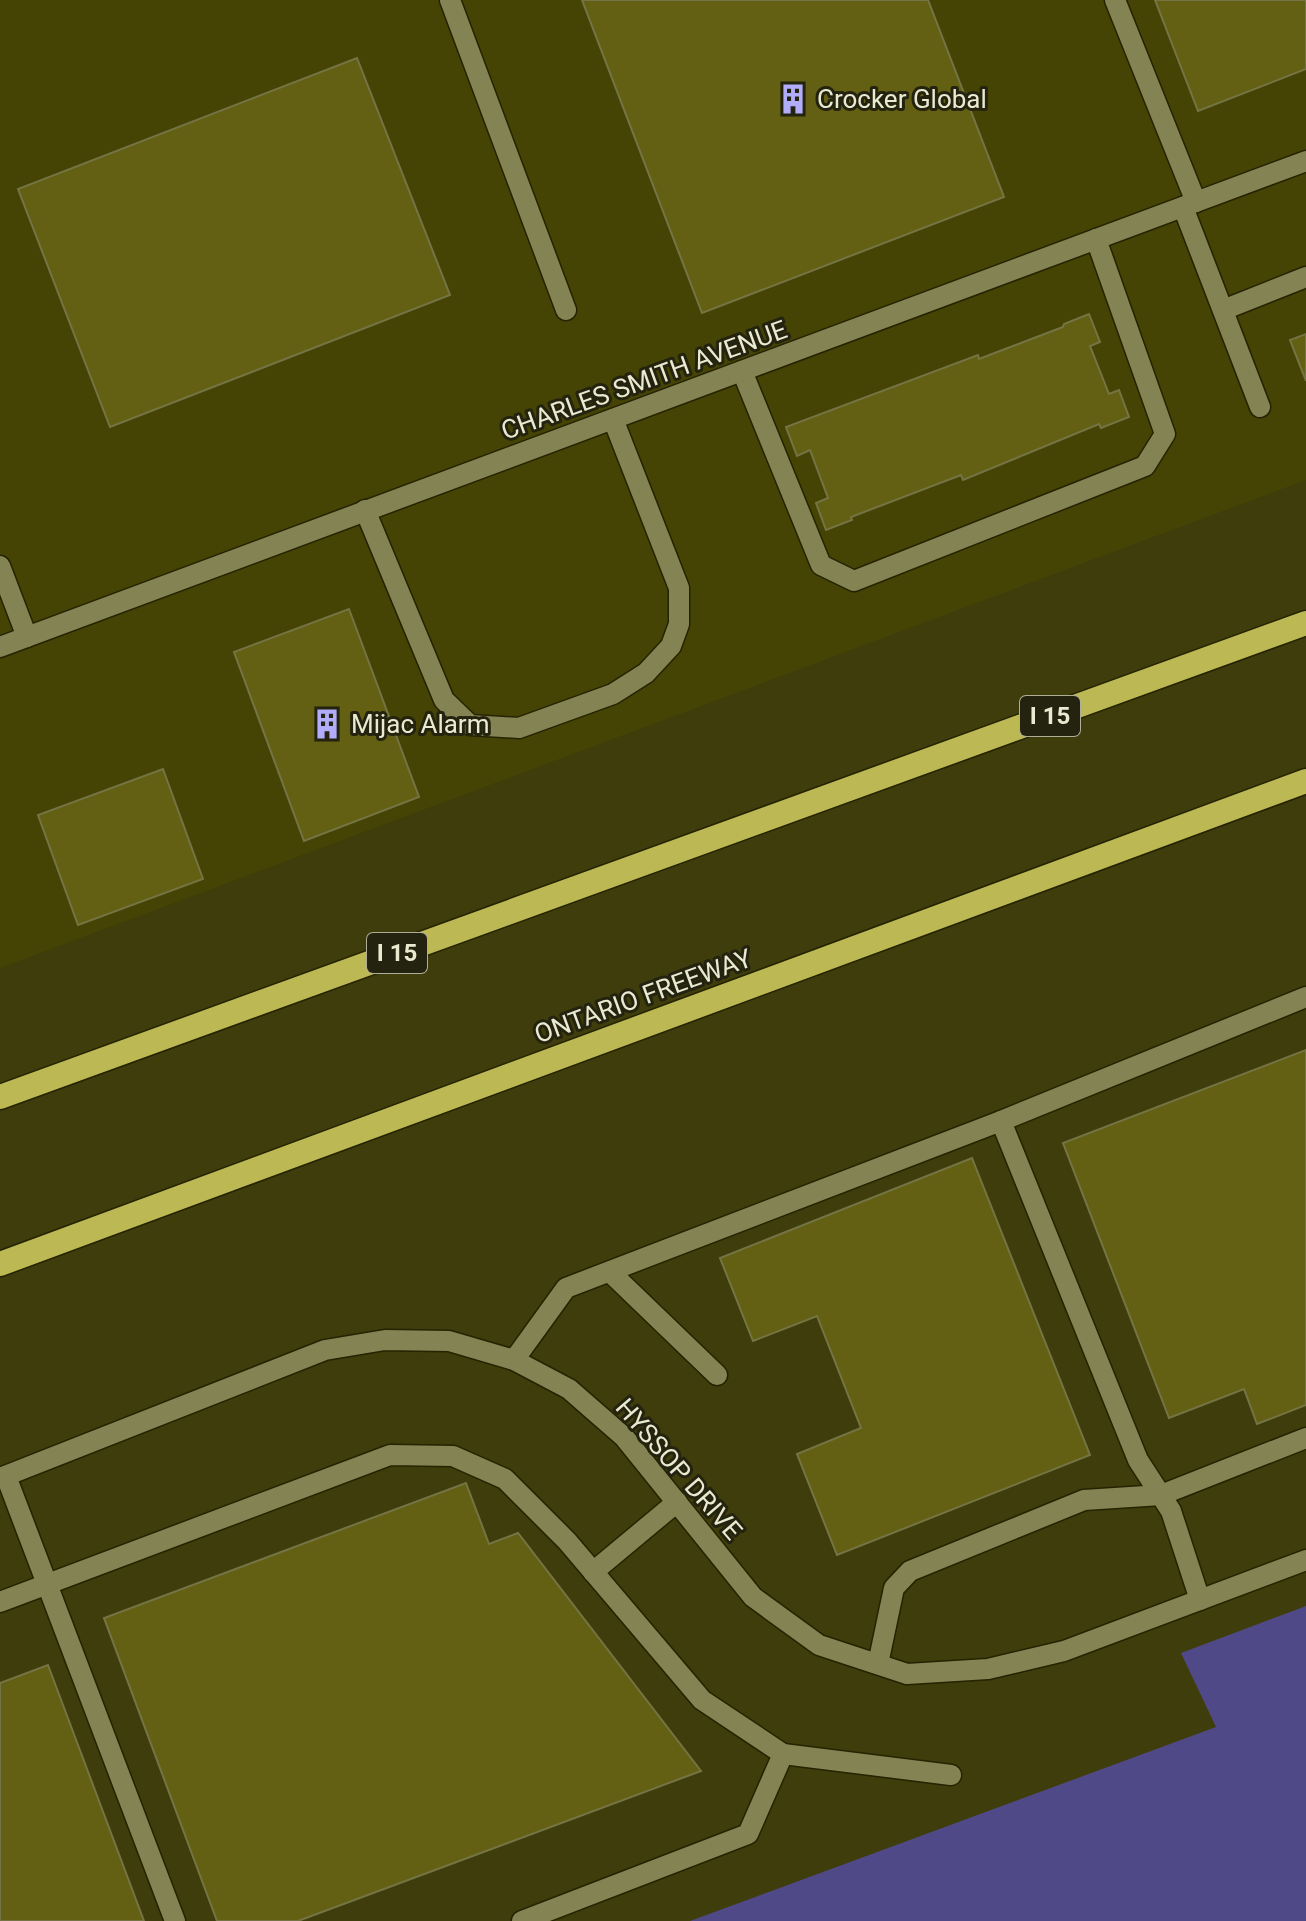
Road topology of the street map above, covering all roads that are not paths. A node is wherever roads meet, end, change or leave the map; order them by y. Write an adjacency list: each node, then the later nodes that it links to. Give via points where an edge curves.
1 (450, 0): 7 (street)
2 (1115, 0): 4 (street)
3 (1306, 161): 4 (street, CHARLES SMITH AVENUE)
4 (1189, 205): 5 (street, CHARLES SMITH AVENUE); 8 (street)
5 (1096, 239): 9 (street, CHARLES SMITH AVENUE); 9 (street, via 1165,434 1145,466 854,581 821,565)
6 (1306, 277): 8 (street)
7 (566, 310)
8 (1223, 310): 10 (street)
9 (742, 371): 11 (street, CHARLES SMITH AVENUE)
10 (1260, 407)
11 (613, 419): 12 (street, CHARLES SMITH AVENUE); 12 (street, via 679,588 679,624 671,646 646,673 613,694 519,728 470,725 444,700)
12 (365, 510): 15 (street, CHARLES SMITH AVENUE)
13 (0, 566): 15 (street)
14 (1306, 623): 19 (highway, I 15)
15 (27, 637): 16 (street, CHARLES SMITH AVENUE)
16 (0, 647)
17 (1306, 781): 21 (highway, ONTARIO FREEWAY)
18 (1306, 997): 20 (street)
19 (0, 1097)
20 (1001, 1121): 22 (street); 27 (street, via 1138,1460)
21 (0, 1264)
22 (610, 1272): 23 (street, via 566,1288); 24 (street)
23 (514, 1360): 26 (street, HYSSOP DRIVE, via 449,1341 385,1340 325,1350); 28 (street, HYSSOP DRIVE, via 580,1398 624,1437)
24 (717, 1375)
25 (1306, 1438): 27 (street)
26 (3, 1477): 31 (street)
27 (1161, 1495): 32 (street); 34 (street, via 1084,1500 910,1571 894,1588)
28 (677, 1502): 30 (street); 34 (street, HYSSOP DRIVE, via 753,1597 819,1645)
29 (1306, 1560): 32 (street, HYSSOP DRIVE)
30 (593, 1572): 31 (street, via 505,1479 453,1456 390,1455); 35 (street, via 702,1700)
31 (46, 1583): 33 (street); 37 (street)
32 (1200, 1600): 34 (street, HYSSOP DRIVE, via 1064,1651 988,1669 907,1674)
33 (0, 1602)
34 (878, 1664)
35 (783, 1754): 36 (street); 38 (street, via 748,1834)
36 (951, 1775)
37 (175, 1921)
38 (522, 1921)

